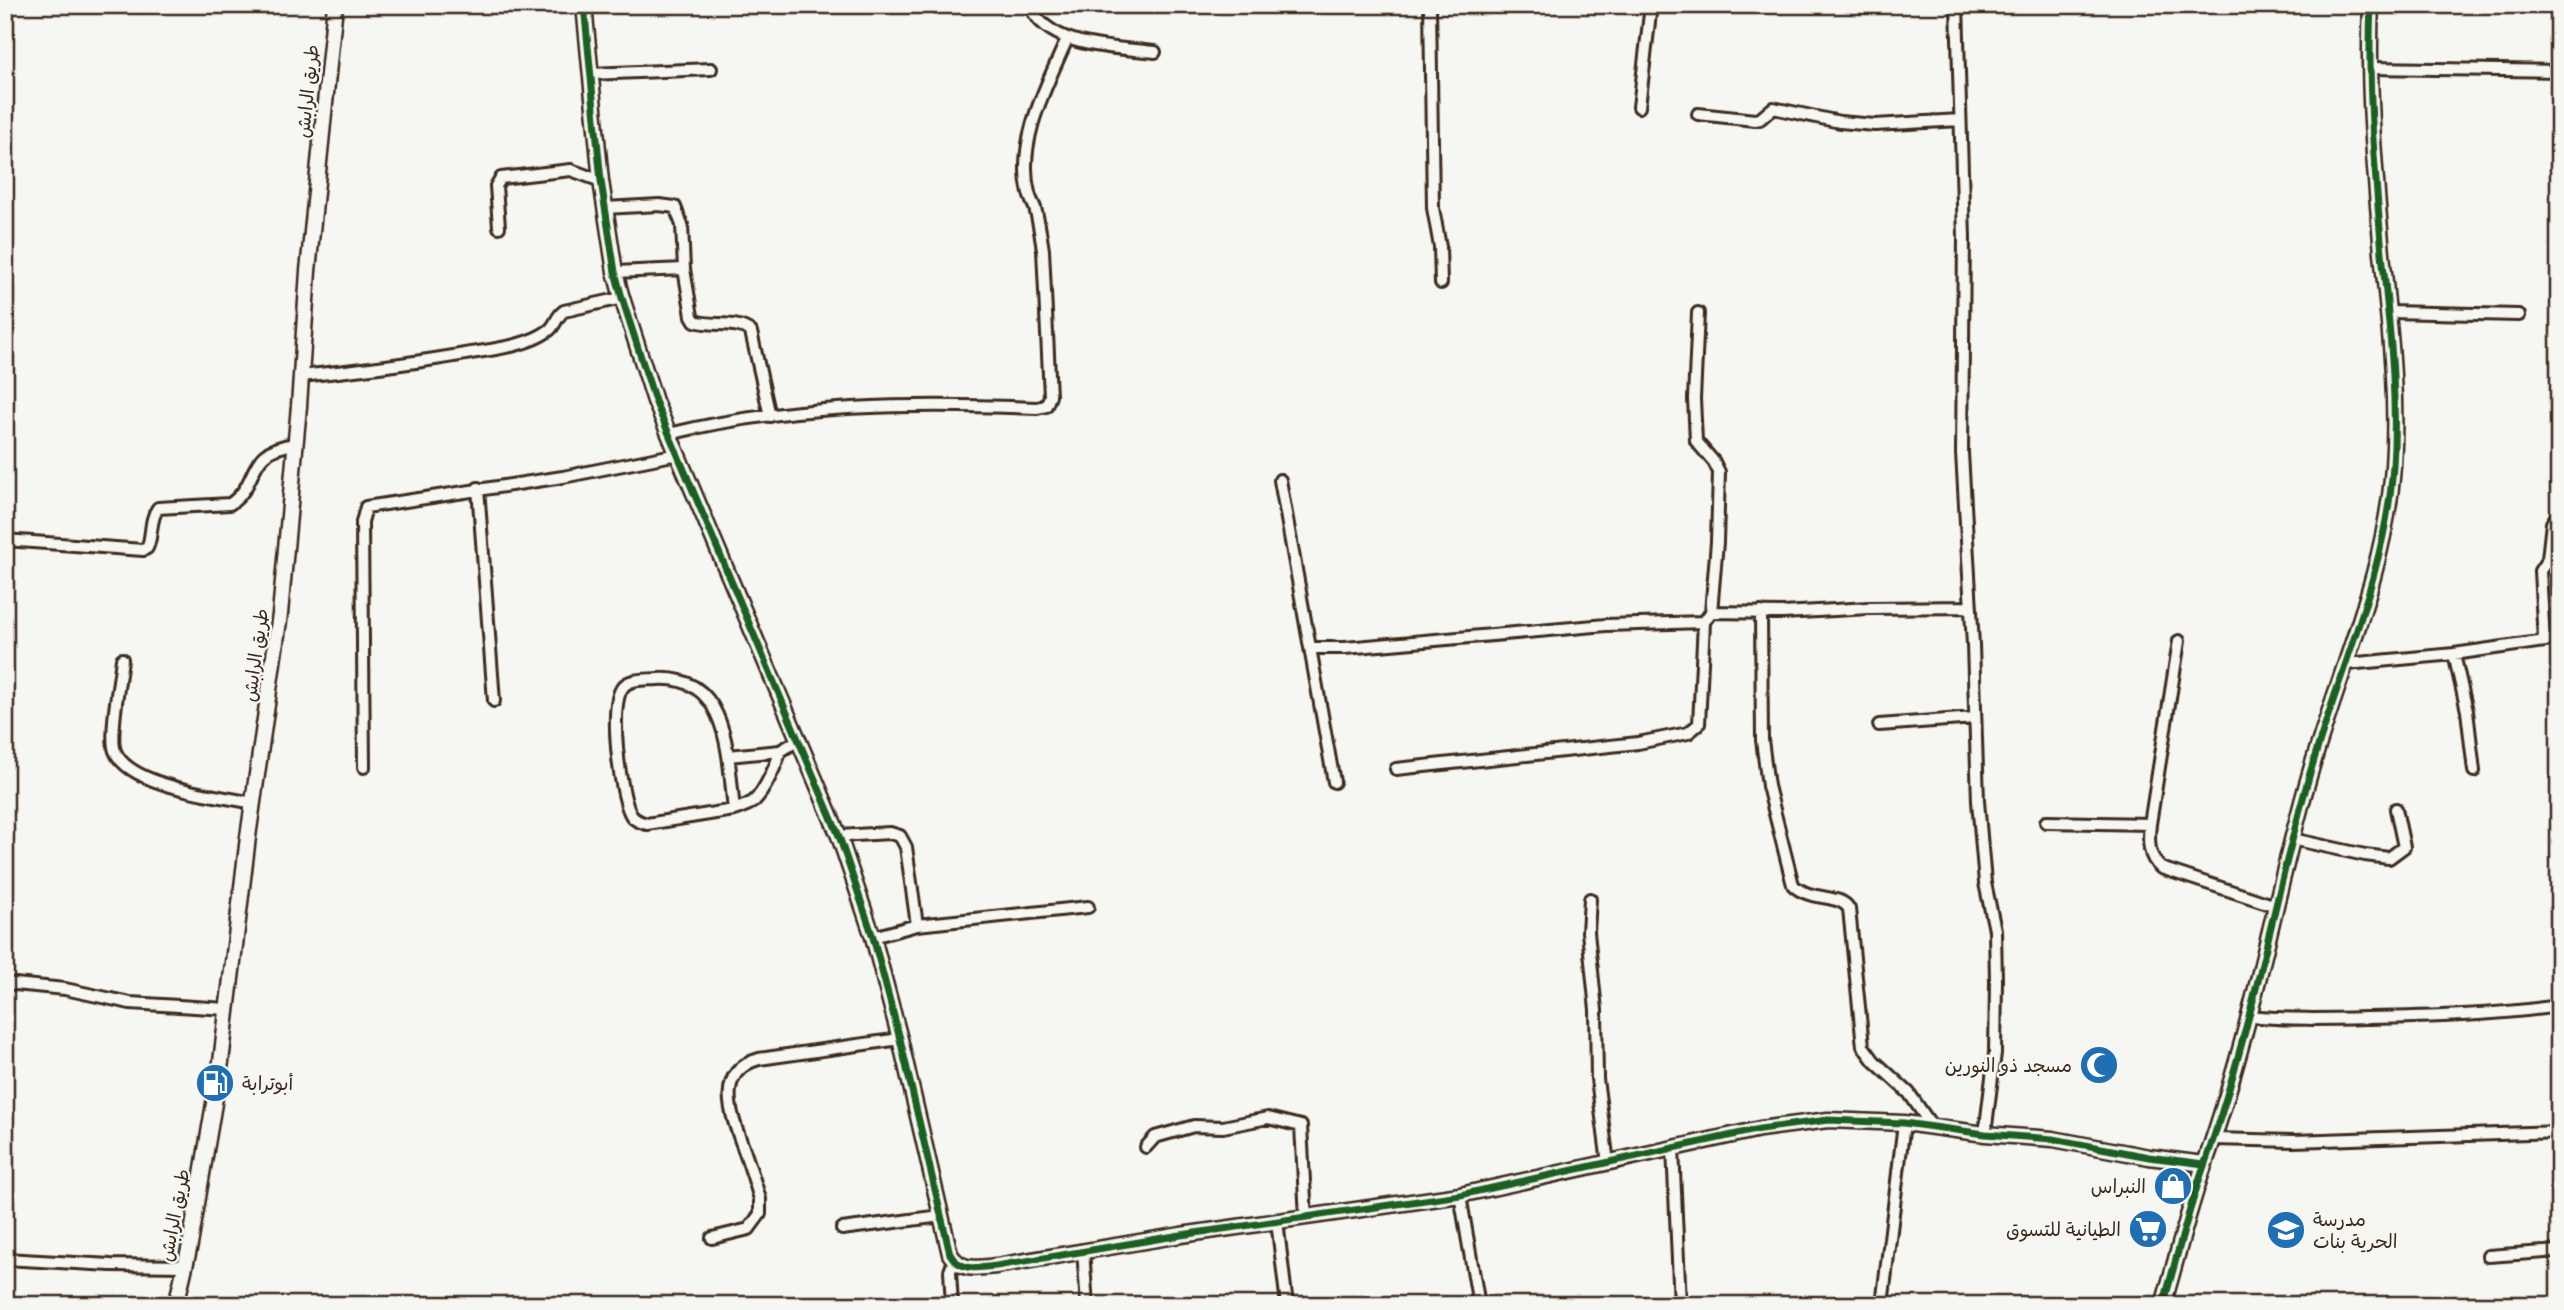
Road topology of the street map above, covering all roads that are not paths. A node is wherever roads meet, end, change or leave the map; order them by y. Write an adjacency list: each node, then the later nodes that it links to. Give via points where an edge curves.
1 (335, 5): 27 (street, طريق الرابش)
2 (584, 5): 13 (street)
3 (1029, 5): 8 (street, via 1032,13)
4 (1430, 5): 22 (street, via 1433,208)
5 (1651, 5): 14 (street)
6 (1957, 5): 16 (street)
7 (2371, 5): 10 (street)
8 (1067, 39): 9 (street); 28 (street, via 1038,108 1027,172 1042,250 1050,396 1046,406 898,406)
9 (1155, 52)
10 (2370, 68): 12 (street); 24 (street)
11 (711, 69): 13 (street)
12 (2559, 71)
13 (590, 74): 17 (street)
14 (1639, 107)
15 (1698, 114): 16 (street, via 1755,120 1773,108 1875,125)
16 (1960, 120): 36 (street, via 1962,453)
17 (601, 181): 18 (street); 19 (street, via 571,170 501,178 496,186)
18 (605, 208): 20 (street, via 675,207 682,225); 21 (street)
19 (499, 227)
20 (684, 269): 21 (street); 28 (street, via 695,321 740,326 751,332)
21 (615, 272): 23 (street)
22 (1441, 283)
23 (622, 298): 27 (street, via 564,310 550,330 499,348); 29 (street)
24 (2389, 312): 26 (street); 45 (street, via 2394,428 2390,494 2370,588)
25 (1698, 313): 38 (street, via 1696,441 1719,472 1717,542)
26 (2519, 315)
27 (302, 376): 30 (street, طريق الرابش)
28 (770, 416): 29 (street)
29 (669, 434): 31 (street)
30 (296, 444): 35 (street, via 265,453 230,504 158,508 150,542 143,550); 56 (street, طريق الرابش, via 280,614)
31 (678, 454): 33 (street); 49 (street)
32 (1280, 480): 42 (street)
33 (478, 488): 46 (street); 52 (street, via 373,504 363,512)
34 (2559, 513): 40 (street, via 2553,523 2548,559 2540,571)
35 (5, 540)
36 (1971, 607): 37 (street); 47 (street)
37 (1761, 612): 38 (street); 76 (street, via 1762,740 1768,786 1793,885 1816,898 1846,902 1863,1046 1909,1093)
38 (1707, 617): 42 (street, via 1357,648); 53 (street, via 1696,730 1638,743)
39 (2559, 639): 40 (street)
40 (2544, 641): 43 (street)
41 (2179, 642): 60 (street)
42 (1311, 648): 55 (street)
43 (2455, 654): 45 (street); 54 (street)
44 (122, 659): 56 (street, via 113,741 119,759 165,785)
45 (2347, 664): 62 (street)
46 (494, 701)
47 (1975, 718): 48 (street); 78 (street, via 1981,854 1995,930 1995,1053)
48 (1879, 725)
49 (799, 740): 50 (street); 61 (street)
50 (780, 751): 51 (street); 58 (street, via 757,799)
51 (728, 756): 58 (street); 58 (street, via 718,714 693,686 670,678 622,687 616,731 631,815 647,824)
52 (364, 767)
53 (1396, 769)
54 (2474, 771)
55 (1334, 782)
56 (254, 803): 72 (street, طريق الرابش)
57 (2396, 809): 62 (street, via 2404,847 2389,858)
58 (734, 810)
59 (2046, 822): 60 (street)
60 (2150, 824): 64 (street, via 2151,855 2161,868)
61 (839, 836): 67 (street, via 900,836 906,847); 68 (street)
62 (2292, 839): 64 (street)
63 (1590, 899): 82 (street, via 1597,1079)
64 (2276, 906): 73 (street)
65 (1088, 907): 67 (street)
66 (2557, 921): 69 (street)
67 (917, 925): 68 (street)
68 (873, 937): 74 (street)
69 (2559, 950)
70 (5, 983): 72 (street, via 65,989 130,1003)
71 (2559, 1006): 73 (street, via 2426,1017)
72 (227, 1009): 95 (street, طريق الرابش)
73 (2249, 1016): 79 (street)
74 (900, 1039): 85 (street); 89 (street, via 759,1059 742,1067 730,1087 729,1104 760,1199 760,1214 749,1229)
75 (1904, 1123): 76 (street); 81 (street, via 1800,1122); 102 (street)
76 (1931, 1125): 78 (street)
77 (2559, 1132): 79 (street, via 2294,1141)
78 (1985, 1134): 83 (street, via 2053,1139)
79 (2214, 1139): 83 (street)
80 (1146, 1147): 86 (street, via 1155,1137 1194,1126 1223,1127 1268,1118 1301,1126)
81 (1673, 1148): 82 (street); 101 (street)
82 (1608, 1163): 84 (street)
83 (2204, 1164): 103 (street)
84 (1460, 1195): 86 (street); 100 (street)
85 (941, 1216): 88 (street); 94 (street)
86 (1306, 1217): 87 (street)
87 (1277, 1221): 90 (street); 99 (street)
88 (842, 1229)
89 (712, 1238)
90 (1083, 1250): 94 (street, via 976,1268); 98 (street)
91 (2559, 1251): 92 (street)
92 (2488, 1256)
93 (5, 1259): 95 (street)
94 (954, 1261): 97 (street, via 950,1270)
95 (185, 1266): 96 (street, طريق الرابش)
96 (176, 1305)
97 (952, 1305)
98 (1087, 1305)
99 (1287, 1305)
100 (1479, 1305)
101 (1680, 1305)
102 (1882, 1305)
103 (2163, 1305)

